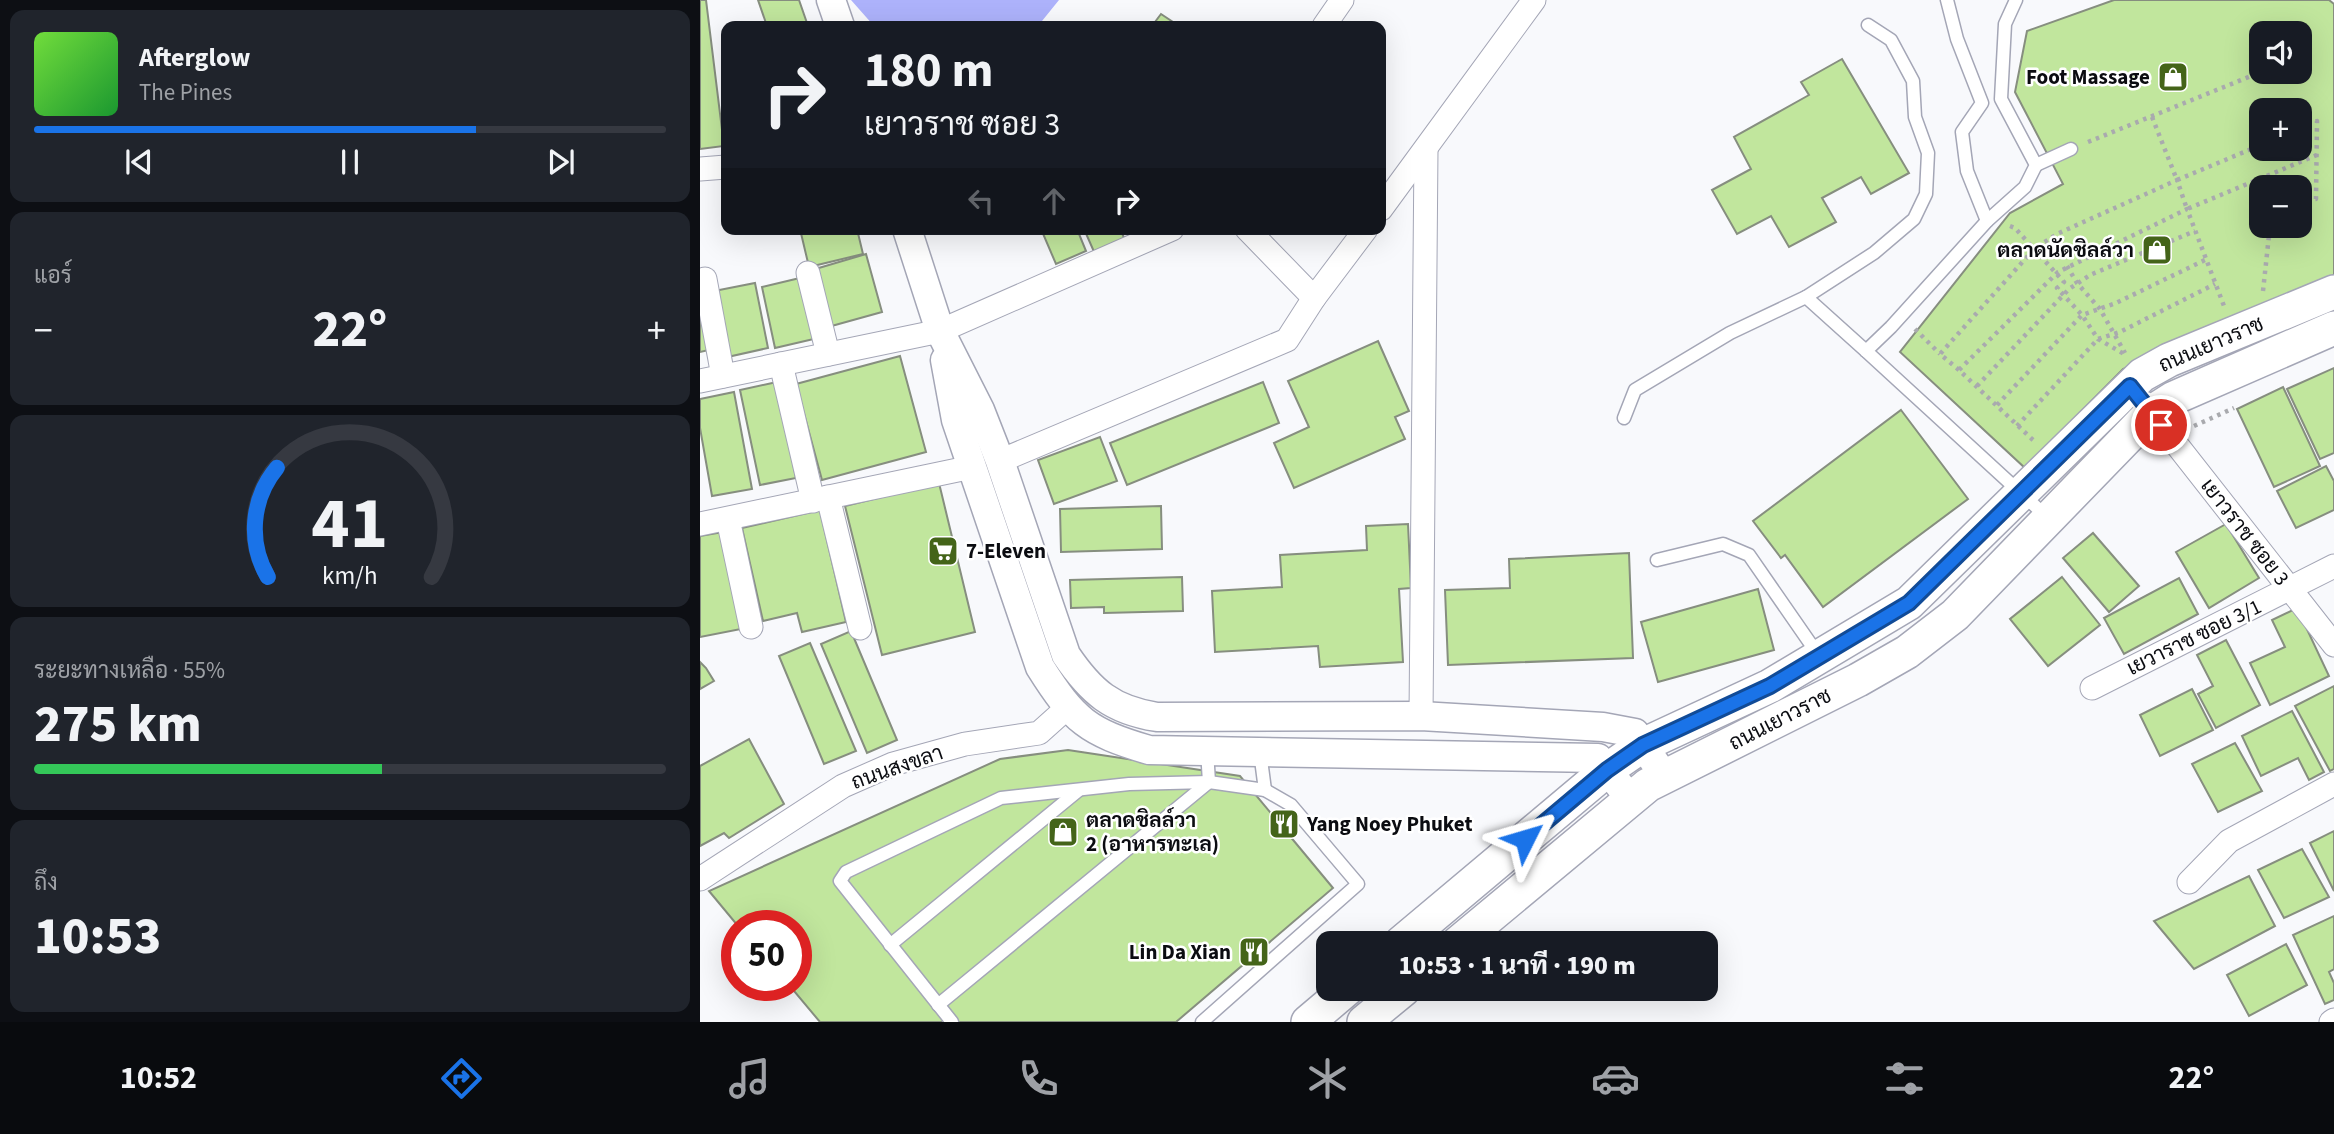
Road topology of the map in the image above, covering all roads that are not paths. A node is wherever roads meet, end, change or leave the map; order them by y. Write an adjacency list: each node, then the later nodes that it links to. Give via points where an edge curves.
1 (831, 0): 6 (street)
2 (1342, 0): 7 (street)
3 (1534, 0): 12 (street)
4 (1947, 0): 10 (lane)
5 (2016, 0): 9 (lane, via 2005,24)
6 (838, 21)
7 (1327, 21)
8 (1868, 25): 25 (lane, via 1891,40 1913,81 1915,117 1928,153 1926,194 1914,219 1904,228)
9 (2001, 99): 10 (lane); 13 (lane)
10 (1982, 103): 17 (lane, via 1962,132 1967,171)
11 (2071, 149): 13 (lane)
12 (1426, 150): 16 (street); 53 (street)
13 (2036, 165): 17 (lane, via 2025,187)
14 (721, 167): 15 (street)
15 (700, 169)
16 (1386, 202)
17 (1987, 221): 29 (lane)
18 (909, 235): 28 (street)
19 (1158, 235): 28 (street)
20 (1253, 235): 26 (street)
21 (1361, 235): 26 (street)
22 (808, 272): 30 (street)
23 (705, 279): 32 (street)
24 (2334, 292): 34 (main road, ถนนเยาวราช, via 2157,366)
25 (1806, 297): 29 (lane); 36 (lane, via 1730,333 1635,390)
26 (1314, 298): 37 (street, via 1287,341)
27 (2334, 328): 35 (main road, ถนนเยาวราช)
28 (940, 331): 30 (street); 37 (street); 38 (street, via 956,420)
29 (1866, 351): 39 (lane)
30 (828, 354): 31 (street)
31 (781, 364): 32 (street); 40 (street)
32 (723, 376): 33 (street)
33 (700, 381)
34 (2130, 386): 35 (street, เยาวราช ซอย 3); 39 (main road, ถนนเยาวราช)
35 (2152, 412): 42 (main road, ถนนเยาวราช); 46 (street, เยาวราช ซอย 3)
36 (1624, 418)
37 (1000, 461): 53 (street, via 1066,655 1102,698 1132,713 1157,717)
38 (972, 467): 40 (street); 52 (street, via 1040,667)
39 (2022, 493): 42 (lane); 50 (main road, ถนนเยาวราช, via 1909,603)
40 (821, 499): 43 (street); 48 (street)
41 (701, 518): 43 (street)
42 (2048, 518): 58 (main road, ถนนเยาวราช, via 1955,615 1907,652)
43 (729, 519): 47 (street)
44 (1657, 560): 50 (lane, via 1723,544 1749,555)
45 (2334, 566): 46 (street, เยวาราช ซอย 3/1)
46 (2290, 589): 49 (street, เยาวราช ซอย 3); 51 (street, เยวาราช ซอย 3/1)
47 (751, 627)
48 (860, 628)
49 (2334, 645)
50 (1819, 656): 54 (main road, ถนนเยาวราช, via 1770,686)
51 (2092, 688)
52 (1068, 707): 55 (street, via 1082,723 1113,739 1149,750); 64 (street, ถนนสงขลา, via 1039,733 965,744 893,764 843,786)
53 (1421, 716): 54 (street, via 1603,727 1635,733)
54 (1643, 745): 57 (main road, ถนนเยาวราช); 58 (street)
55 (1207, 751): 56 (street); 59 (lane)
56 (1260, 752): 57 (street, via 1598,758); 62 (lane)
57 (1607, 770): 63 (street); 66 (main road, ถนนเยาวราช)
58 (1664, 776): 63 (main road, ถนนเยาวราช)
59 (1209, 782): 61 (lane); 62 (lane); 71 (lane)
60 (2334, 784): 65 (street, via 2229,841)
61 (1081, 789): 68 (lane); 68 (lane, via 1001,798 846,872 840,881)
62 (1265, 790): 73 (lane, via 1291,804 1358,884)
63 (1631, 800): 67 (main road, ถนนเยาวราช)
64 (700, 879)
65 (2189, 882)
66 (1415, 931)
67 (1473, 931)
68 (890, 945): 71 (lane)
69 (1333, 1001): 74 (main road)
70 (1389, 1001): 75 (main road)
71 (938, 1005): 72 (lane)
72 (952, 1022)
73 (1202, 1022)
74 (1308, 1022)
75 (1364, 1022)

